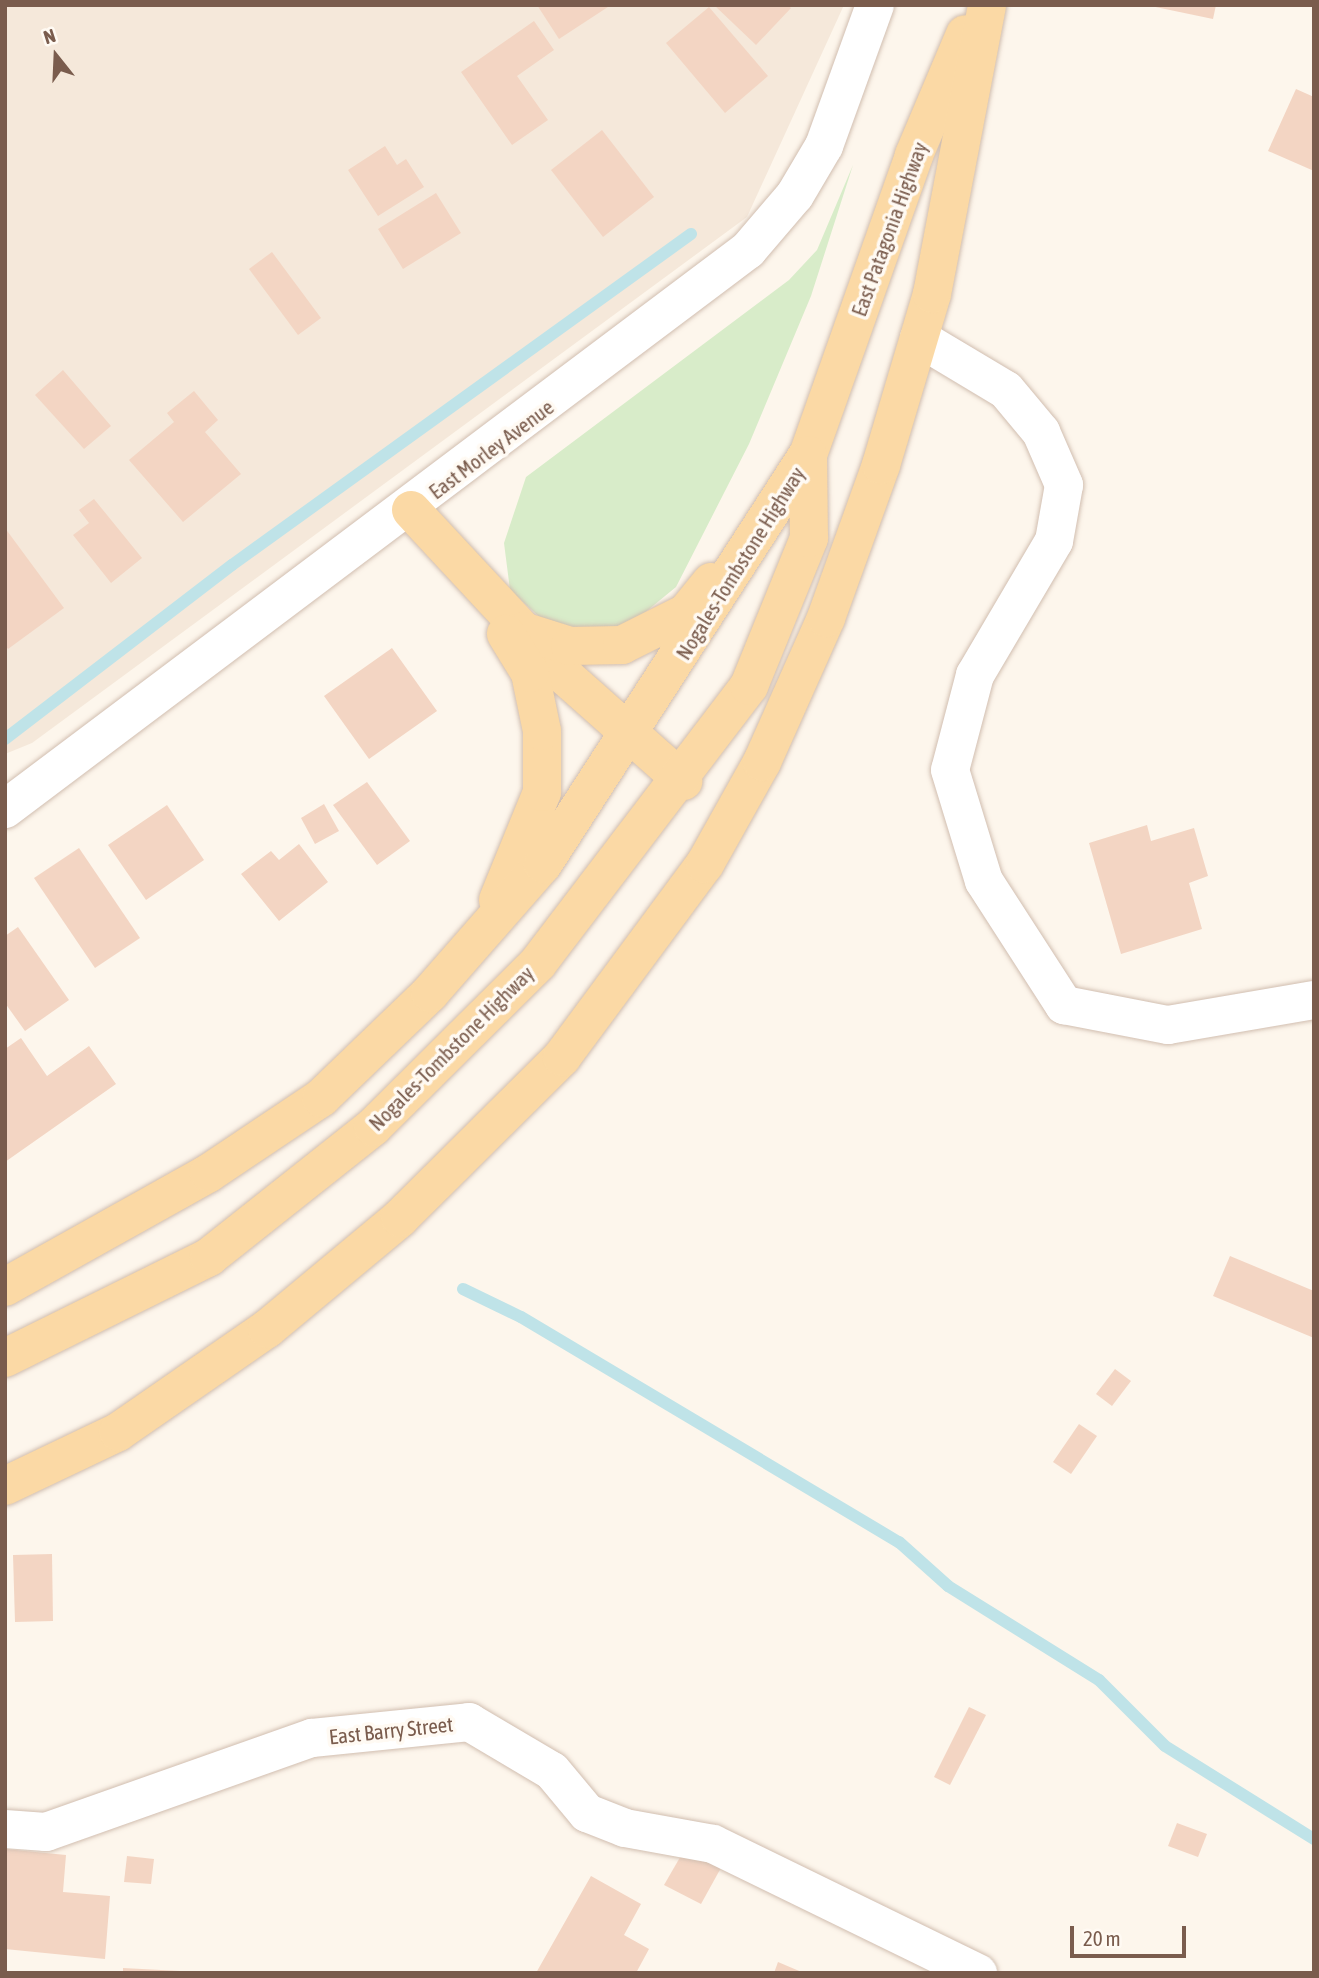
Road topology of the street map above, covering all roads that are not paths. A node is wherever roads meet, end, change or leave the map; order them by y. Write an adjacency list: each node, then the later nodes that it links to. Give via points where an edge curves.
1 (875, 5): 6 (street, East Morley Avenue, via 824,146 795,195 748,250)
2 (977, 5): 5 (main road, East Patagonia Highway, via 914,155)
3 (987, 5): 4 (main road)
4 (919, 338): 13 (street, via 1006,390 1041,432 1063,485 1054,541 975,675 950,770 984,881 1063,1005 1168,1025); 16 (main road, via 826,618 762,762 705,864 562,1056 400,1218 267,1329 118,1432)
5 (808, 455): 8 (main road, via 686,613 622,645 570,646); 9 (main road, Nogales-Tombstone Highway, via 689,648); 10 (main road, Nogales-Tombstone Highway, via 809,538 750,686)
6 (411, 510): 7 (main road); 11 (street, East Morley Avenue, via 118,719)
7 (476, 585): 8 (main road); 12 (main road, via 530,673 542,731 542,792)
8 (519, 629): 9 (main road)
9 (626, 730): 10 (main road); 12 (main road, Nogales-Tombstone Highway, via 543,864)
10 (683, 781): 15 (main road, Nogales-Tombstone Highway, via 538,962 373,1127 209,1257 69,1331)
11 (5, 808)
12 (484, 934): 14 (main road, Nogales-Tombstone Highway, via 321,1098 209,1173)
13 (1314, 1000)
14 (20, 1280)
15 (5, 1359)
16 (5, 1486)
17 (5, 1829): 18 (street, East Barry Street, via 46,1832 312,1738 469,1722 552,1771 587,1813 625,1828 713,1844)
18 (978, 1973)

